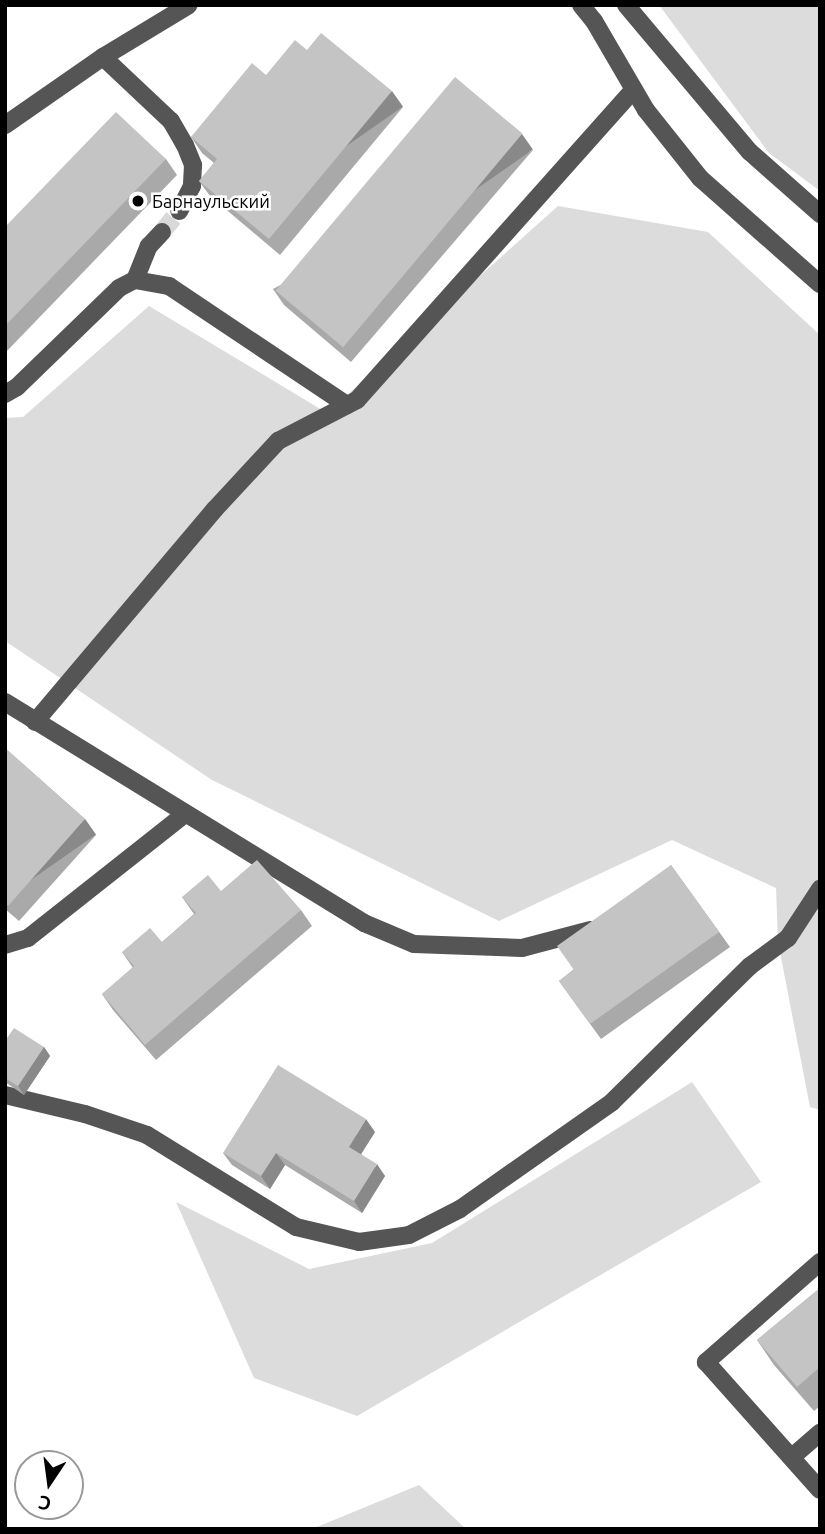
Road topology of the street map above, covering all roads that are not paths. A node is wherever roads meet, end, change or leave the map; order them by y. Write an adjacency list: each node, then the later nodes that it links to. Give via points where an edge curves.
1 (189, 5): 4 (lane)
2 (582, 5): 5 (lane)
3 (626, 5): 8 (lane, via 750,152)
4 (103, 57): 6 (lane); 7 (lane, via 171,121 185,145 193,165 192,186)
5 (634, 89): 11 (lane, via 700,178); 13 (lane, via 357,400)
6 (5, 125)
7 (179, 211)
8 (820, 214)
9 (162, 232): 10 (lane, via 149,246)
10 (135, 280): 12 (lane, via 119,288); 13 (lane, via 169,286)
11 (820, 284)
12 (5, 394)
13 (347, 405): 15 (lane, via 278,441)
14 (5, 702): 15 (lane)
15 (36, 722): 16 (lane)
16 (185, 814): 18 (lane, via 364,923 414,944 522,948 585,933); 19 (lane, via 28,938)
17 (820, 889): 20 (lane, via 788,938 750,966 612,1102 460,1209 409,1235 359,1242 296,1227 148,1135)
18 (602, 921)
19 (5, 945)
20 (5, 1095)
21 (820, 1262): 23 (lane, via 706,1362)
22 (820, 1433): 23 (lane)
23 (793, 1457): 24 (lane)
24 (820, 1490)

